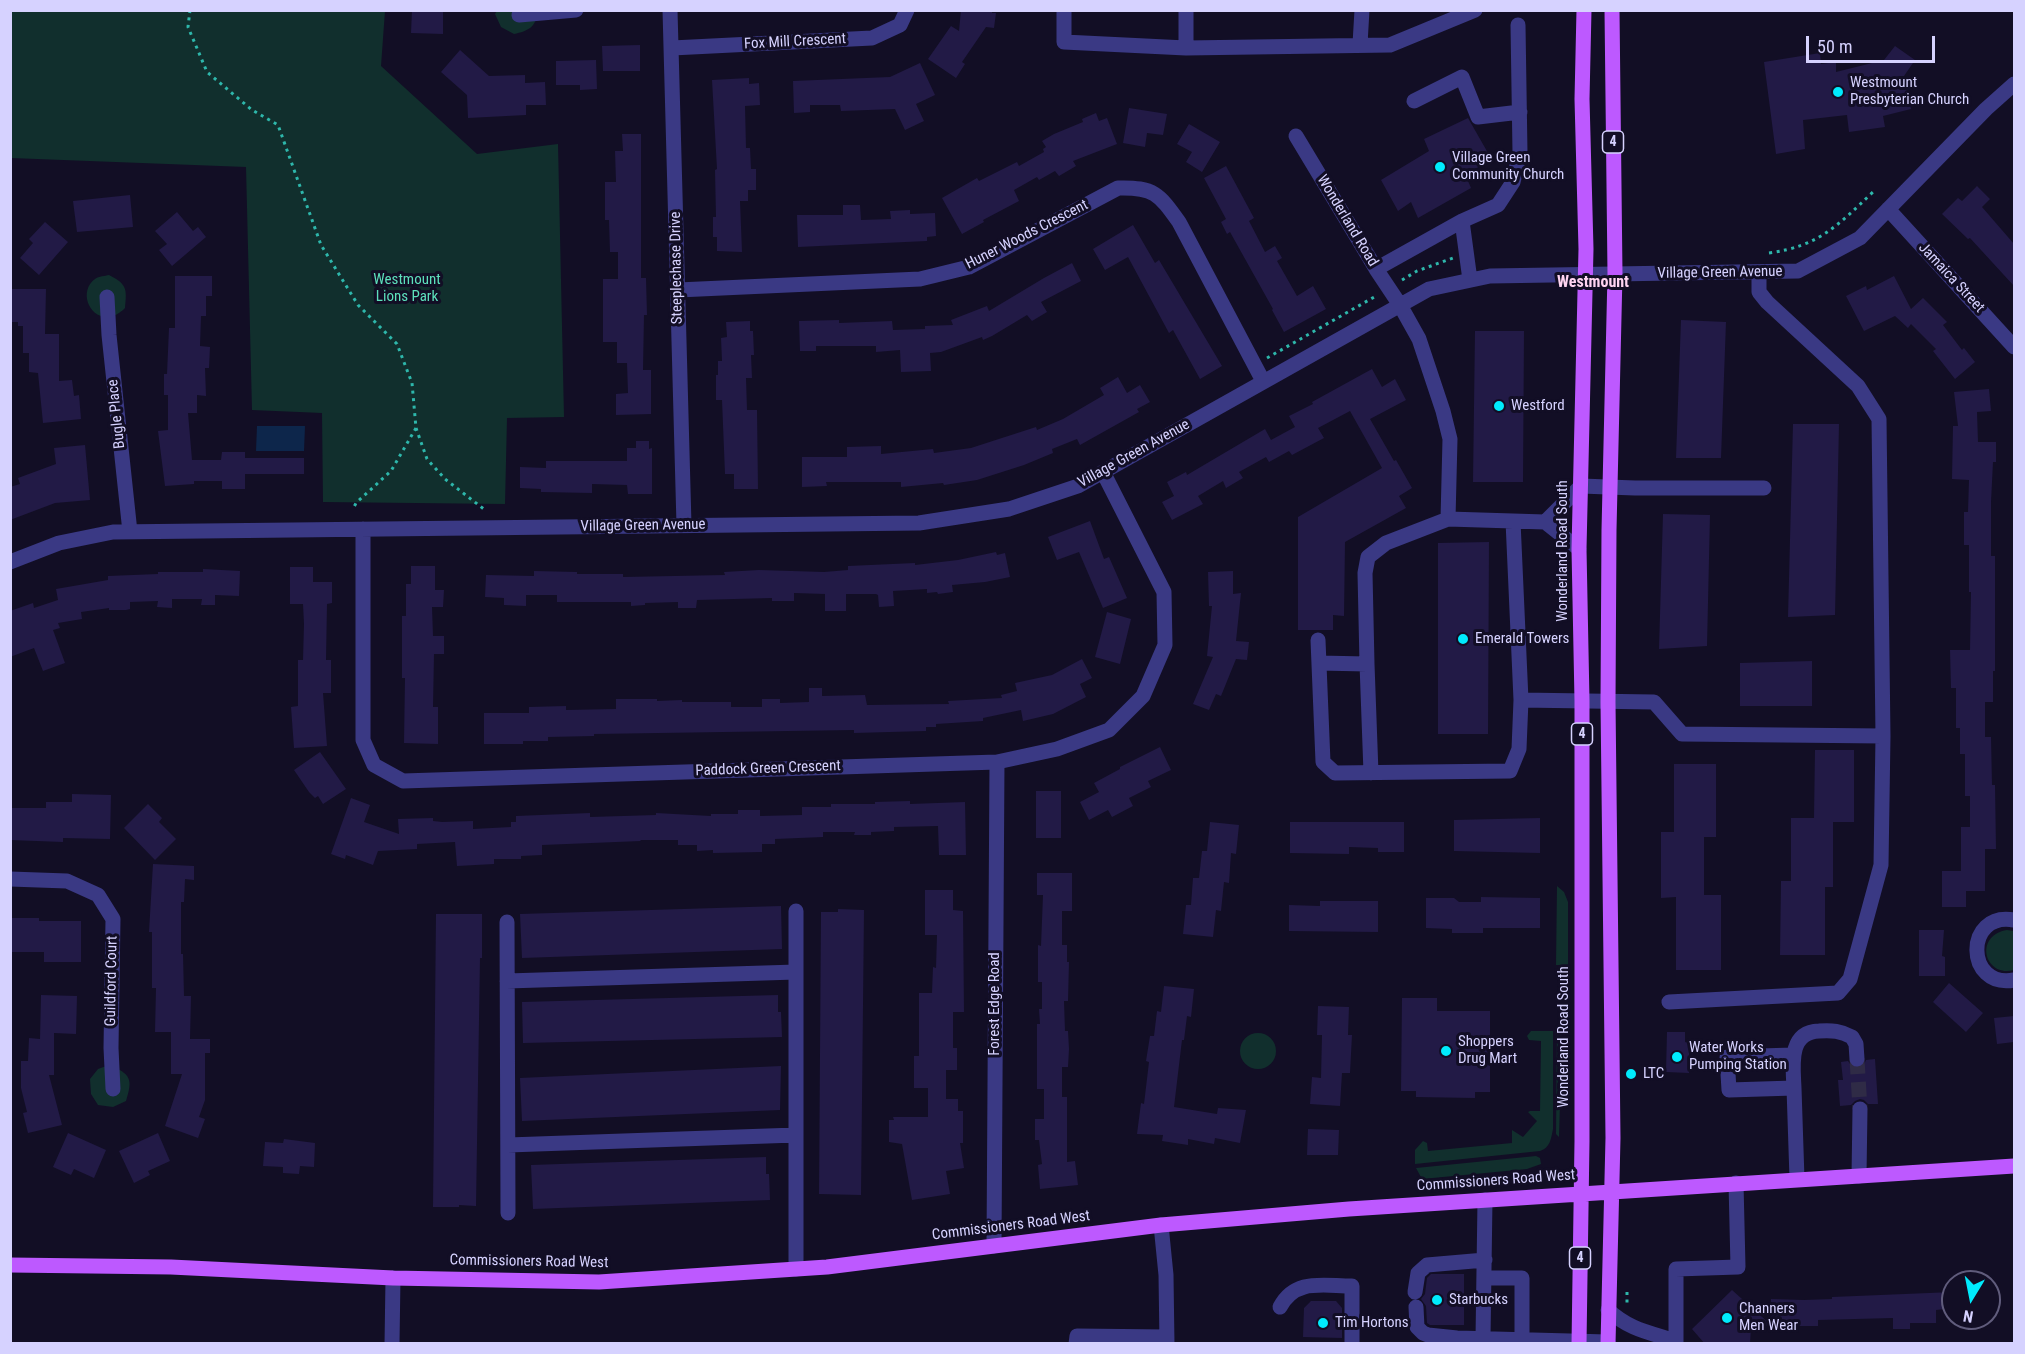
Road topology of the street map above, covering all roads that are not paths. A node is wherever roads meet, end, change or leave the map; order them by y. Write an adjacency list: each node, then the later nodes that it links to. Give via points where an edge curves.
1 (576, 10): 10 (street)
2 (670, 10): 13 (street, Steeplechase Drive)
3 (907, 10): 13 (street, Fox Mill Crescent, via 900,25 872,38)
4 (1064, 10): 14 (street, via 1064,42)
5 (1186, 10): 14 (street)
6 (1362, 10): 12 (street)
7 (1475, 10): 12 (street, via 1390,45)
8 (1584, 10): 23 (main road, Wonderland Road South / 4)
9 (1612, 10): 24 (main road, 4)
10 (519, 15)
11 (1518, 25): 17 (street)
12 (1360, 44): 14 (street)
13 (672, 48): 26 (street, Steeplechase Drive)
14 (1186, 48)
15 (2014, 84): 19 (street, Village Green Avenue)
16 (1414, 101): 17 (street, via 1462,77 1478,117)
17 (1520, 112): 20 (street, via 1520,153 1513,182 1497,205)
18 (1296, 136): 21 (street, Wonderland Road)
19 (1888, 210): 22 (street, Village Green Avenue, via 1860,238 1798,271); 29 (street, Jamaica Street)
20 (1462, 221): 21 (street); 25 (street)
21 (1376, 270): 28 (street, Wonderland Road)
22 (1759, 272): 24 (street, Village Green Avenue); 49 (street, via 1760,292 1767,302 1858,386 1879,419)
23 (1584, 274): 24 (street, Village Green Avenue); 25 (street, Village Green Avenue); 32 (main road, Wonderland Road South / 4)
24 (1615, 274): 33 (main road, 4)
25 (1470, 280): 28 (street, Village Green Avenue, via 1430,289)
26 (678, 290): 30 (street, Huner Woods Crescent, via 920,279 969,267 1118,188 1141,188 1162,199 1179,222); 38 (street, Steeplechase Drive)
27 (107, 297): 40 (street, Bugle Place)
28 (1400, 305): 30 (street, Village Green Avenue); 35 (street, Wonderland Road, via 1419,339 1450,439)
29 (2014, 347)
30 (1263, 381): 31 (street, Village Green Avenue)
31 (1103, 472): 38 (street, Village Green Avenue, via 1078,486 1009,509 919,523); 50 (street, Paddock Green Crescent, via 1164,592 1165,645 1143,696 1109,730 1057,749)
32 (1581, 486): 33 (street); 37 (street); 41 (main road, Wonderland Road South / 4)
33 (1610, 487): 34 (street); 48 (main road, 4)
34 (1764, 488)
35 (1448, 519): 36 (street); 45 (street, via 1386,543 1368,557)
36 (1513, 521): 37 (street); 46 (street)
37 (1545, 522): 41 (street)
38 (684, 525): 39 (street, Village Green Avenue)
39 (363, 529): 40 (street, Village Green Avenue); 50 (street, Paddock Green Crescent, via 363,740 374,765 403,781)
40 (130, 532): 42 (street, Village Green Avenue, via 59,543)
41 (1579, 549): 47 (main road, Wonderland Road South / 4)
42 (10, 561)
43 (1318, 640): 44 (street)
44 (1319, 663): 45 (street); 51 (street, via 1323,762 1335,774)
45 (1367, 664): 51 (street)
46 (1521, 700): 47 (street); 51 (street, via 1519,749 1510,771)
47 (1582, 702): 48 (street); 72 (main road, Wonderland Road South / 4)
48 (1608, 702): 49 (street, via 1654,702 1682,734); 71 (main road, 4)
49 (1883, 736): 59 (street, via 1881,865 1850,979 1838,993)
50 (997, 762): 76 (street, Forest Edge Road)
51 (1371, 773)
52 (10, 879): 63 (street, Guildford Court, via 67,881 98,895 113,919)
53 (796, 910): 56 (street)
54 (2014, 920): 57 (street, via 2001,919 1986,927 1976,950 1986,972 2002,981)
55 (507, 922): 58 (street)
56 (796, 972): 58 (street); 65 (street)
57 (2014, 980)
58 (507, 981): 66 (street)
59 (1669, 1002)
60 (1793, 1055): 61 (street, via 1804,1035 1833,1030 1852,1037); 62 (street); 62 (street, via 1727,1058 1728,1090)
61 (1857, 1059)
62 (1794, 1088): 69 (street)
63 (112, 1089)
64 (1860, 1109): 68 (street)
65 (796, 1135): 66 (street); 79 (street)
66 (508, 1145): 74 (street)
67 (2014, 1166): 68 (main road, Commissioners Road West)
68 (1859, 1176): 69 (main road, Commissioners Road West)
69 (1797, 1179): 70 (main road, Commissioners Road West)
70 (1736, 1183): 71 (main road, Commissioners Road West); 87 (street, via 1738,1267 1676,1269)
71 (1611, 1191): 72 (main road, Commissioners Road West); 83 (main road, 4)
72 (1581, 1193): 73 (main road, Commissioners Road West); 88 (main road, Wonderland Road South / 4)
73 (1485, 1200): 75 (main road, Commissioners Road West); 77 (street)
74 (508, 1213)
75 (1161, 1225): 76 (main road, Commissioners Road West); 85 (street)
76 (994, 1246): 79 (main road, Commissioners Road West)
77 (1485, 1260): 81 (street); 84 (street, via 1427,1265 1418,1273 1415,1300 1417,1327 1423,1333)
78 (10, 1265): 80 (main road, Commissioners Road West, via 171,1267)
79 (796, 1269): 80 (main road, Commissioners Road West, via 599,1282)
80 (393, 1278): 90 (street)
81 (1484, 1278): 84 (street); 86 (street, via 1522,1278)
82 (1280, 1307): 92 (street, via 1293,1290 1305,1286 1352,1286)
83 (1608, 1310): 87 (street, via 1630,1327); 89 (main road, 4)
84 (1483, 1338): 86 (street)
85 (1167, 1340): 91 (street, via 1077,1336)
86 (1522, 1340): 88 (street)
87 (1676, 1342)
88 (1579, 1343): 89 (street)
89 (1608, 1343)
90 (392, 1344)
91 (1076, 1344)
92 (1352, 1344)

